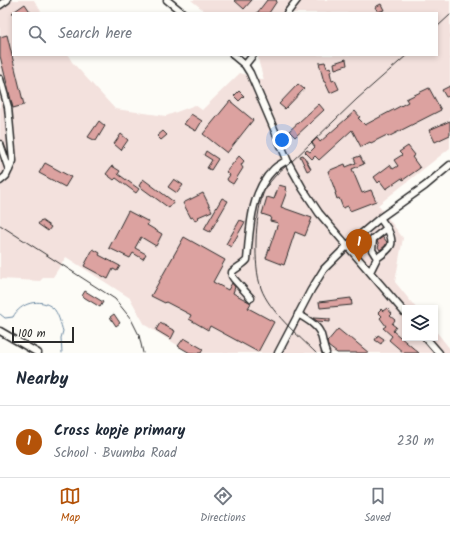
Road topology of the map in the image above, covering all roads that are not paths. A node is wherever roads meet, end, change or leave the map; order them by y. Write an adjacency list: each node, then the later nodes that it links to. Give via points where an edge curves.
1 (7, 0): 4 (street)
2 (167, 0): 5 (street)
3 (297, 0): 6 (street)
4 (0, 5)
5 (182, 12)
6 (288, 12)
7 (234, 56): 9 (street)
8 (252, 56): 9 (street)
9 (245, 65): 12 (street)
10 (0, 80): 14 (street, via 8,107 13,161)
11 (0, 144): 14 (street)
12 (287, 160): 18 (street, via 312,204); 21 (street, via 275,168 260,191 254,206 247,260 232,272 234,279)
13 (450, 165): 16 (street)
14 (9, 170): 15 (street)
15 (0, 181)
16 (380, 218): 17 (street); 18 (street)
17 (387, 228): 19 (street, via 392,236 392,243 390,248); 19 (street, via 373,239 372,250)
18 (348, 245): 20 (street); 23 (street, via 317,278)
19 (377, 258): 20 (street)
20 (370, 272): 22 (street)
21 (251, 298)
22 (402, 309)
23 (298, 314): 27 (street); 28 (street, via 321,333)
24 (0, 331): 26 (street)
25 (429, 341): 29 (street)
26 (38, 353)
27 (278, 353)
28 (326, 353)
29 (439, 353)

